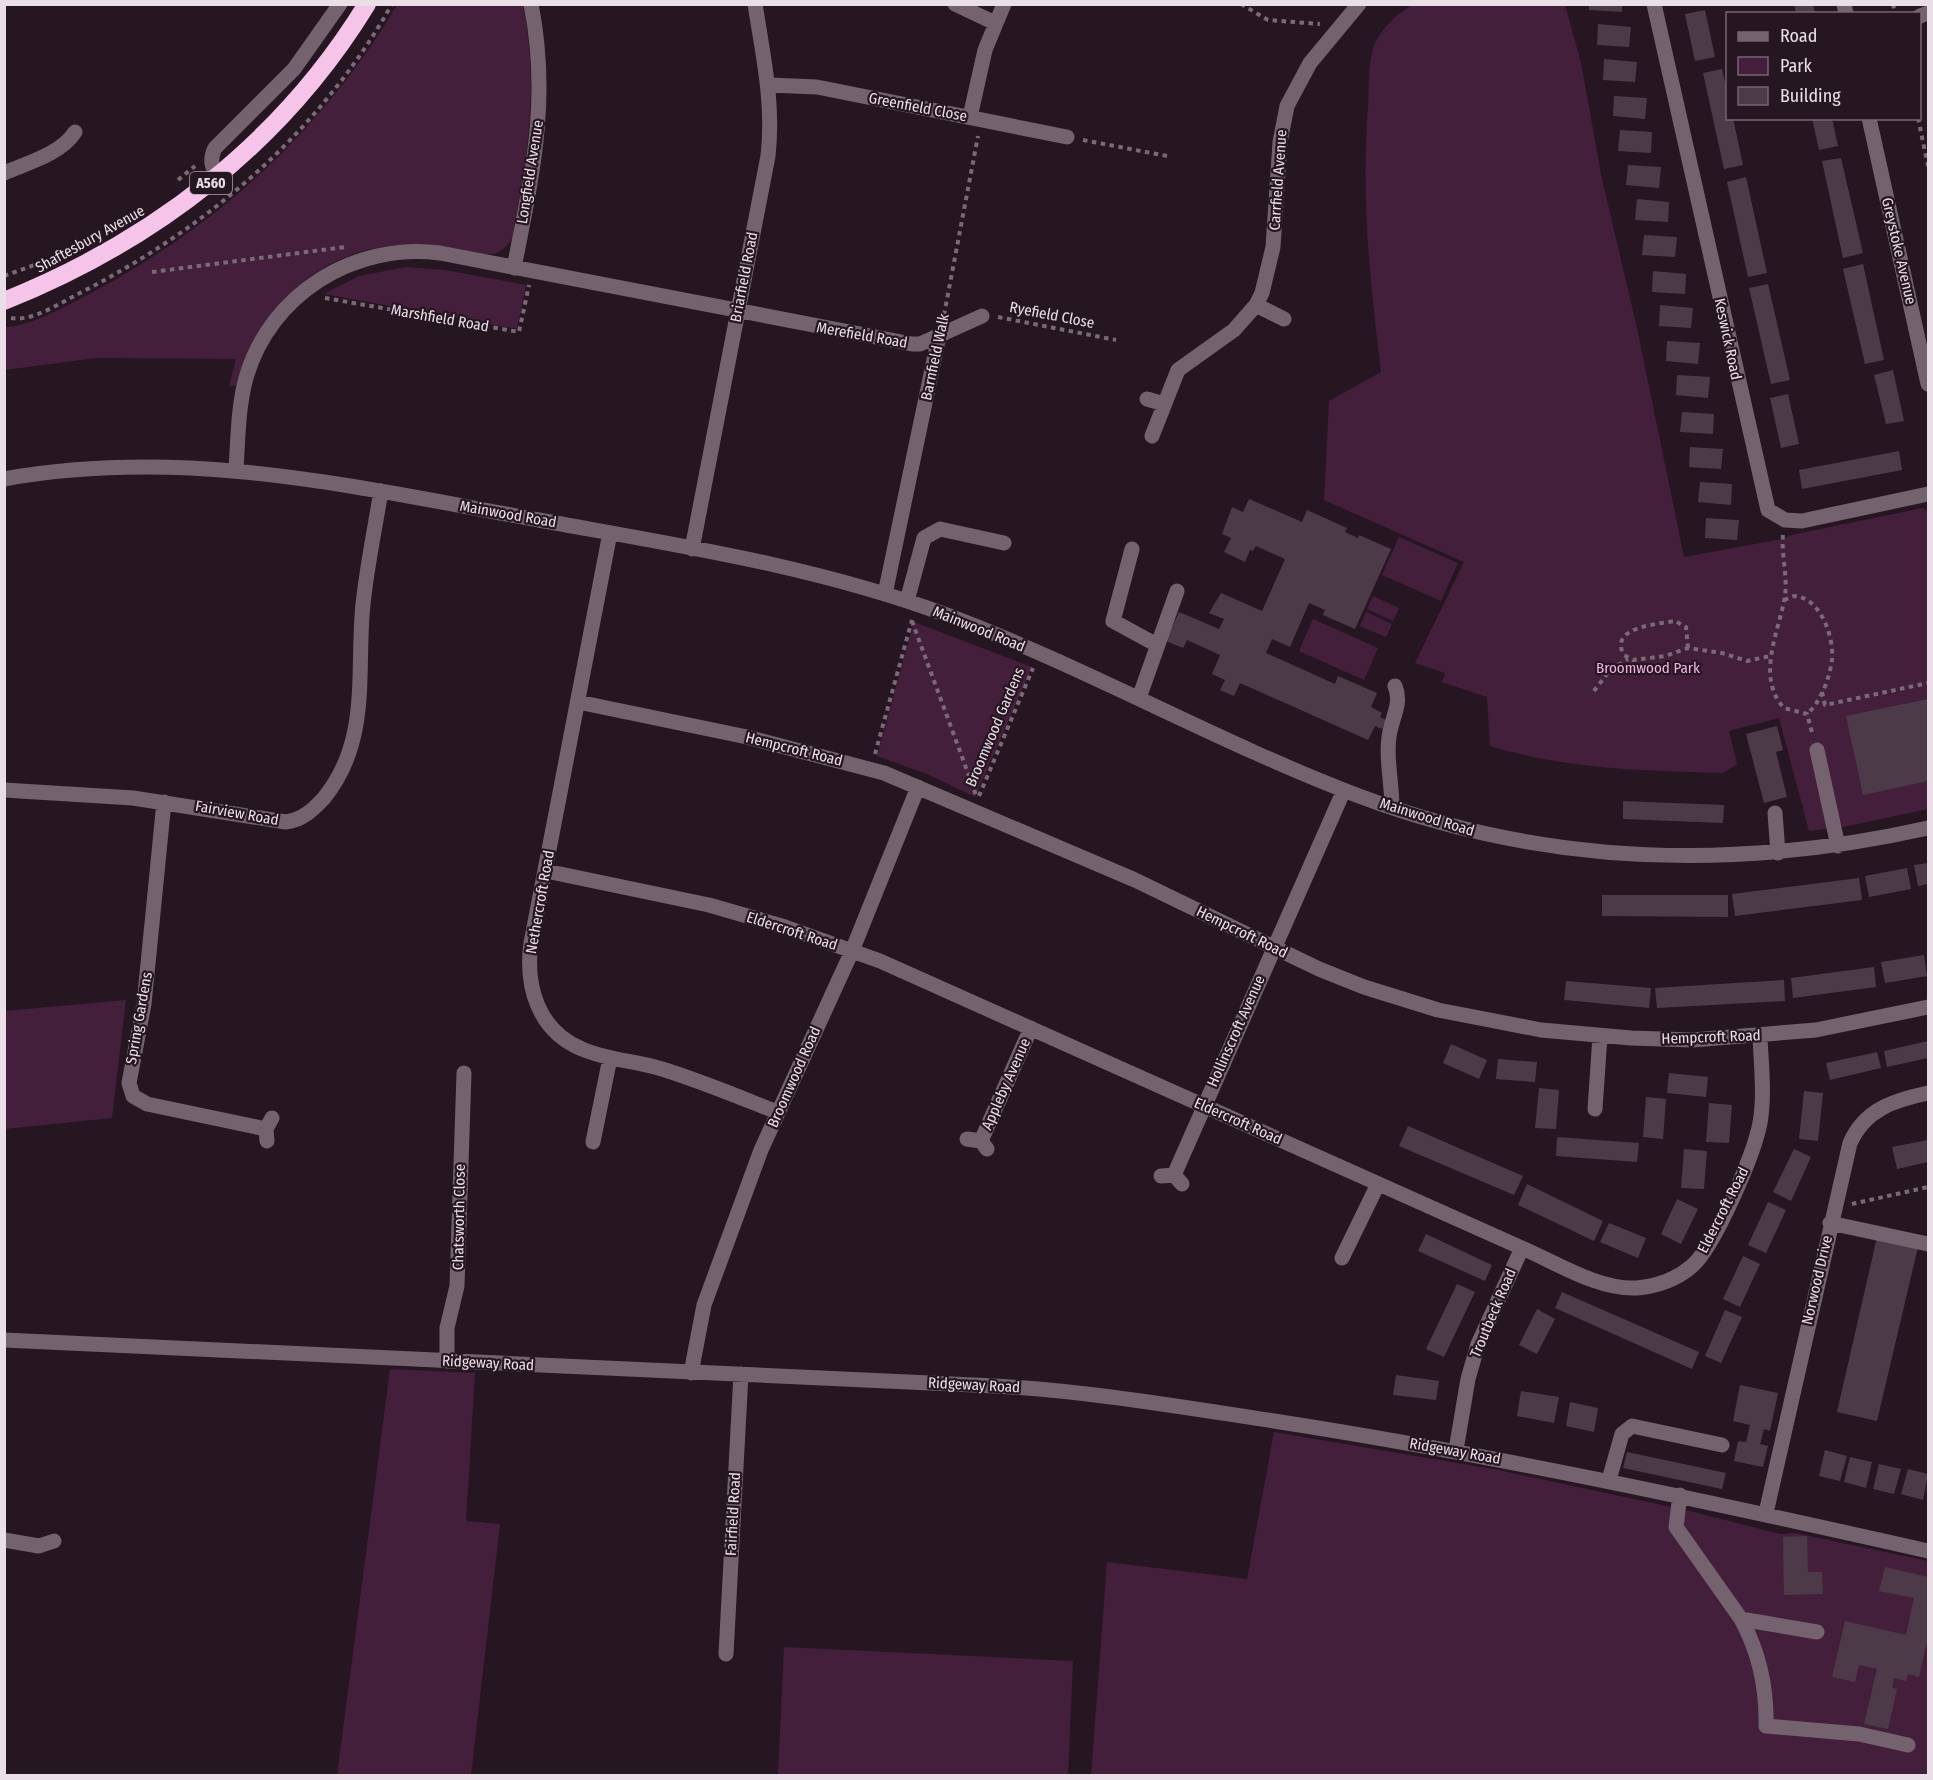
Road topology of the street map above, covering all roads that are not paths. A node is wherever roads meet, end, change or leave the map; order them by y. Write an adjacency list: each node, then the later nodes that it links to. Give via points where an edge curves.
1 (340, 4): 16 (street, via 294,69 215,148 211,157)
2 (367, 4): 16 (highway, Shaftesbury Avenue / A560, via 336,51 290,108)
3 (531, 4): 17 (street, Longfield Avenue, via 539,65 539,132)
4 (755, 4): 10 (street, Briarfield Road)
5 (955, 4): 9 (street)
6 (1004, 4): 9 (street)
7 (1359, 4): 19 (street, Carrfield Avenue, via 1310,63 1287,106 1280,142 1270,263)
8 (1654, 4): 31 (street, Keswick Road, via 1764,501 1773,515 1802,521)
9 (995, 23): 11 (street, via 985,50)
10 (769, 85): 11 (street, Greenfield Close, via 817,87); 20 (street, Briarfield Road, via 768,156)
11 (976, 118): 14 (street, Greenfield Close)
12 (1869, 120): 24 (street, Greystoke Avenue)
13 (75, 132): 15 (street, via 60,148)
14 (1069, 137)
15 (4, 173)
16 (218, 178): 18 (highway, Shaftesbury Avenue / A560, via 159,222 104,255)
17 (514, 268): 20 (street); 28 (street, via 424,251 390,253 352,262 300,294 273,322 251,362 242,399)
18 (4, 301)
19 (1256, 304): 22 (street); 26 (street, Carrfield Avenue, via 1234,330 1179,370)
20 (738, 311): 23 (street, Merefield Road, via 912,344); 34 (street, Briarfield Road)
21 (982, 316): 23 (street, Merefield Road)
22 (1284, 319)
23 (939, 336): 37 (street, Barnfield Walk)
24 (1929, 384)
25 (1147, 399): 26 (street)
26 (1164, 404): 27 (street, Carrfield Avenue)
27 (1152, 436)
28 (236, 469): 29 (street, Mainwood Road, via 109,467); 30 (street, Mainwood Road)
29 (4, 478)
30 (381, 491): 32 (street, Mainwood Road); 47 (street, Fairview Road, via 363,602 358,723 349,756 331,789 309,812 286,822)
31 (1929, 494)
32 (610, 532): 34 (street, Mainwood Road); 42 (street, Nethercroft Road)
33 (1004, 543): 38 (street, via 940,529 930,532 924,538)
34 (692, 549): 37 (street, Mainwood Road, via 787,567)
35 (1132, 549): 39 (street, via 1113,621)
36 (1177, 591): 39 (street)
37 (885, 594): 38 (street, Mainwood Road)
38 (912, 603): 41 (street, Mainwood Road, via 1039,653)
39 (1157, 645): 41 (street)
40 (1395, 686): 48 (street, via 1398,706 1389,744)
41 (1138, 698): 46 (street, Mainwood Road)
42 (578, 702): 44 (street, Hempcroft Road, via 737,735 871,770); 53 (street, Nethercroft Road)
43 (1817, 750): 51 (street)
44 (918, 787): 54 (street, Hempcroft Road, via 975,805); 55 (street, Broomwood Road)
45 (4, 790): 47 (street, Fairview Road)
46 (1344, 790): 48 (street, Mainwood Road); 54 (street, Hollinscroft Avenue)
47 (164, 802): 66 (street, Spring Gardens, via 144,1004 129,1073 130,1090 147,1104)
48 (1392, 807): 52 (street, Mainwood Road, via 1502,838 1600,853 1711,857)
49 (1775, 813): 52 (street)
50 (1929, 828): 51 (street, Mainwood Road)
51 (1838, 846): 52 (street, Mainwood Road)
52 (1778, 853)
53 (546, 871): 55 (street, Eldercroft Road, via 709,905); 60 (street, Nethercroft Road, via 529,956 532,995 546,1022 563,1039)
54 (1273, 948): 58 (street, Hempcroft Road, via 1364,987 1438,1010 1517,1026); 63 (street, Hollinscroft Avenue)
55 (852, 951): 57 (street, Eldercroft Road); 65 (street, Broomwood Road)
56 (1929, 1007): 59 (street, Hempcroft Road, via 1835,1027)
57 (1031, 1028): 63 (street, Eldercroft Road); 67 (street, Appleby Avenue)
58 (1600, 1036): 59 (street, Hempcroft Road, via 1692,1040); 64 (street)
59 (1760, 1036): 73 (street, Eldercroft Road, via 1762,1099 1755,1142 1709,1242 1693,1265 1660,1283 1618,1287)
60 (610, 1058): 65 (street, Nethercroft Road, via 663,1069); 68 (street)
61 (464, 1073): 76 (street, Chatsworth Close, via 457,1286 447,1329)
62 (1929, 1093): 71 (street, Norwood Drive, via 1883,1106 1859,1126 1845,1156)
63 (1203, 1105): 69 (street, Hollinscroft Avenue); 70 (street, Eldercroft Road)
64 (1594, 1111)
65 (777, 1112): 77 (street, Broomwood Road, via 704,1305)
66 (268, 1129)
67 (978, 1143)
68 (592, 1144)
69 (1172, 1178)
70 (1378, 1184): 73 (street, Eldercroft Road); 74 (street)
71 (1832, 1215): 72 (street); 83 (street, Norwood Drive)
72 (1929, 1244)
73 (1522, 1248): 80 (street, Troutbeck Road, via 1478,1344)
74 (1341, 1261)
75 (4, 1340): 76 (street, Ridgeway Road)
76 (447, 1361): 77 (street, Ridgeway Road)
77 (690, 1373): 78 (street, Ridgeway Road)
78 (741, 1374): 80 (street, Ridgeway Road, via 1089,1394); 89 (street, Fairfield Road)
79 (1722, 1445): 81 (street, via 1632,1426 1622,1434)
80 (1456, 1450): 81 (street, Ridgeway Road)
81 (1609, 1480): 82 (street, Ridgeway Road)
82 (1680, 1495): 83 (street, Ridgeway Road); 87 (street, via 1676,1527)
83 (1766, 1513): 86 (street, Ridgeway Road)
84 (4, 1540): 85 (street, via 39,1546)
85 (54, 1541)
86 (1929, 1551)
87 (1741, 1619): 88 (street); 90 (street, via 1754,1642 1761,1670 1766,1726 1859,1734)
88 (1817, 1632)
89 (726, 1654)
90 (1908, 1745)

